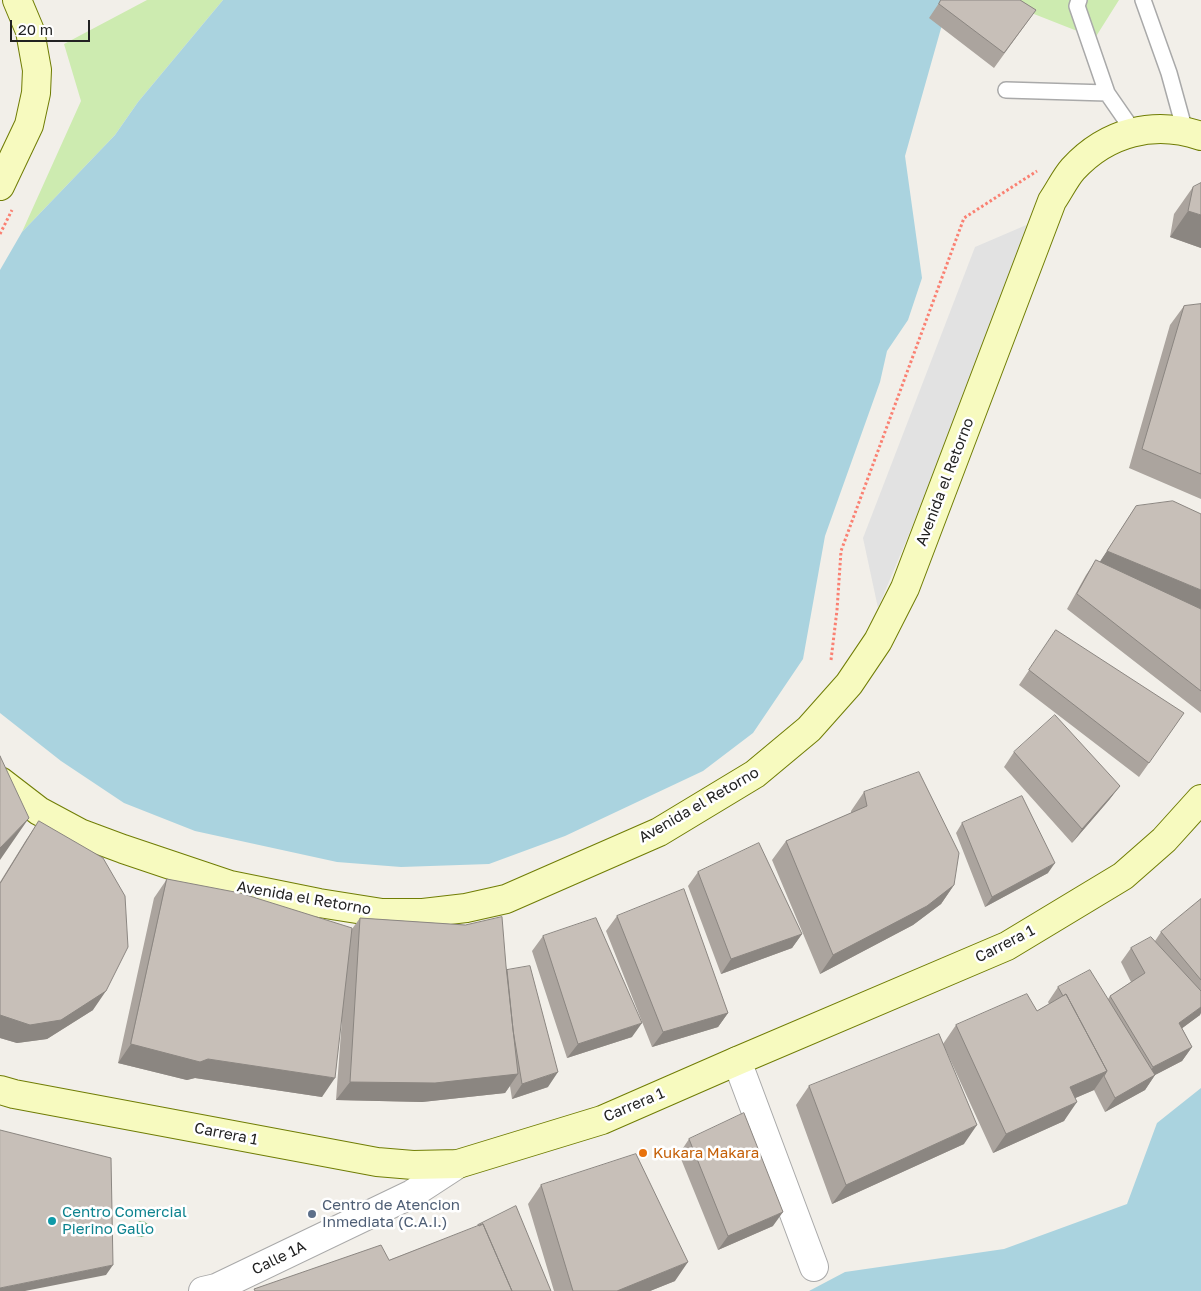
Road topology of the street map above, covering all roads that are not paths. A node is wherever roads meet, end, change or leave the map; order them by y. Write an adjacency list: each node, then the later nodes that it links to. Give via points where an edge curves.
1 (17, 0): 8 (main road, via 30,31 37,70 36,93 29,124)
2 (1079, 0): 5 (lane, via 1077,6)
3 (1143, 0): 7 (lane)
4 (1006, 90): 5 (lane)
5 (1107, 93): 6 (lane)
6 (1134, 132): 7 (main road, Avenida el Retorno, via 1152,128); 9 (main road, Avenida el Retorno, via 1110,140 1090,153 1072,170 1052,201 905,588 878,641 854,677 809,729 755,774 659,832 506,899 423,913 382,912 230,885 123,849 80,833 39,811)
7 (1193, 133)
8 (0, 186)
9 (0, 781)
10 (1201, 799): 11 (main road, Carrera 1, via 1164,840 1123,876 1007,946)
11 (737, 1061): 13 (main road, Carrera 1, via 602,1120); 14 (street)
12 (0, 1090): 13 (main road, Carrera 1, via 377,1162)
13 (458, 1164): 15 (street, Calle 1A, via 412,1194 216,1288)
14 (814, 1267)
15 (203, 1291)

